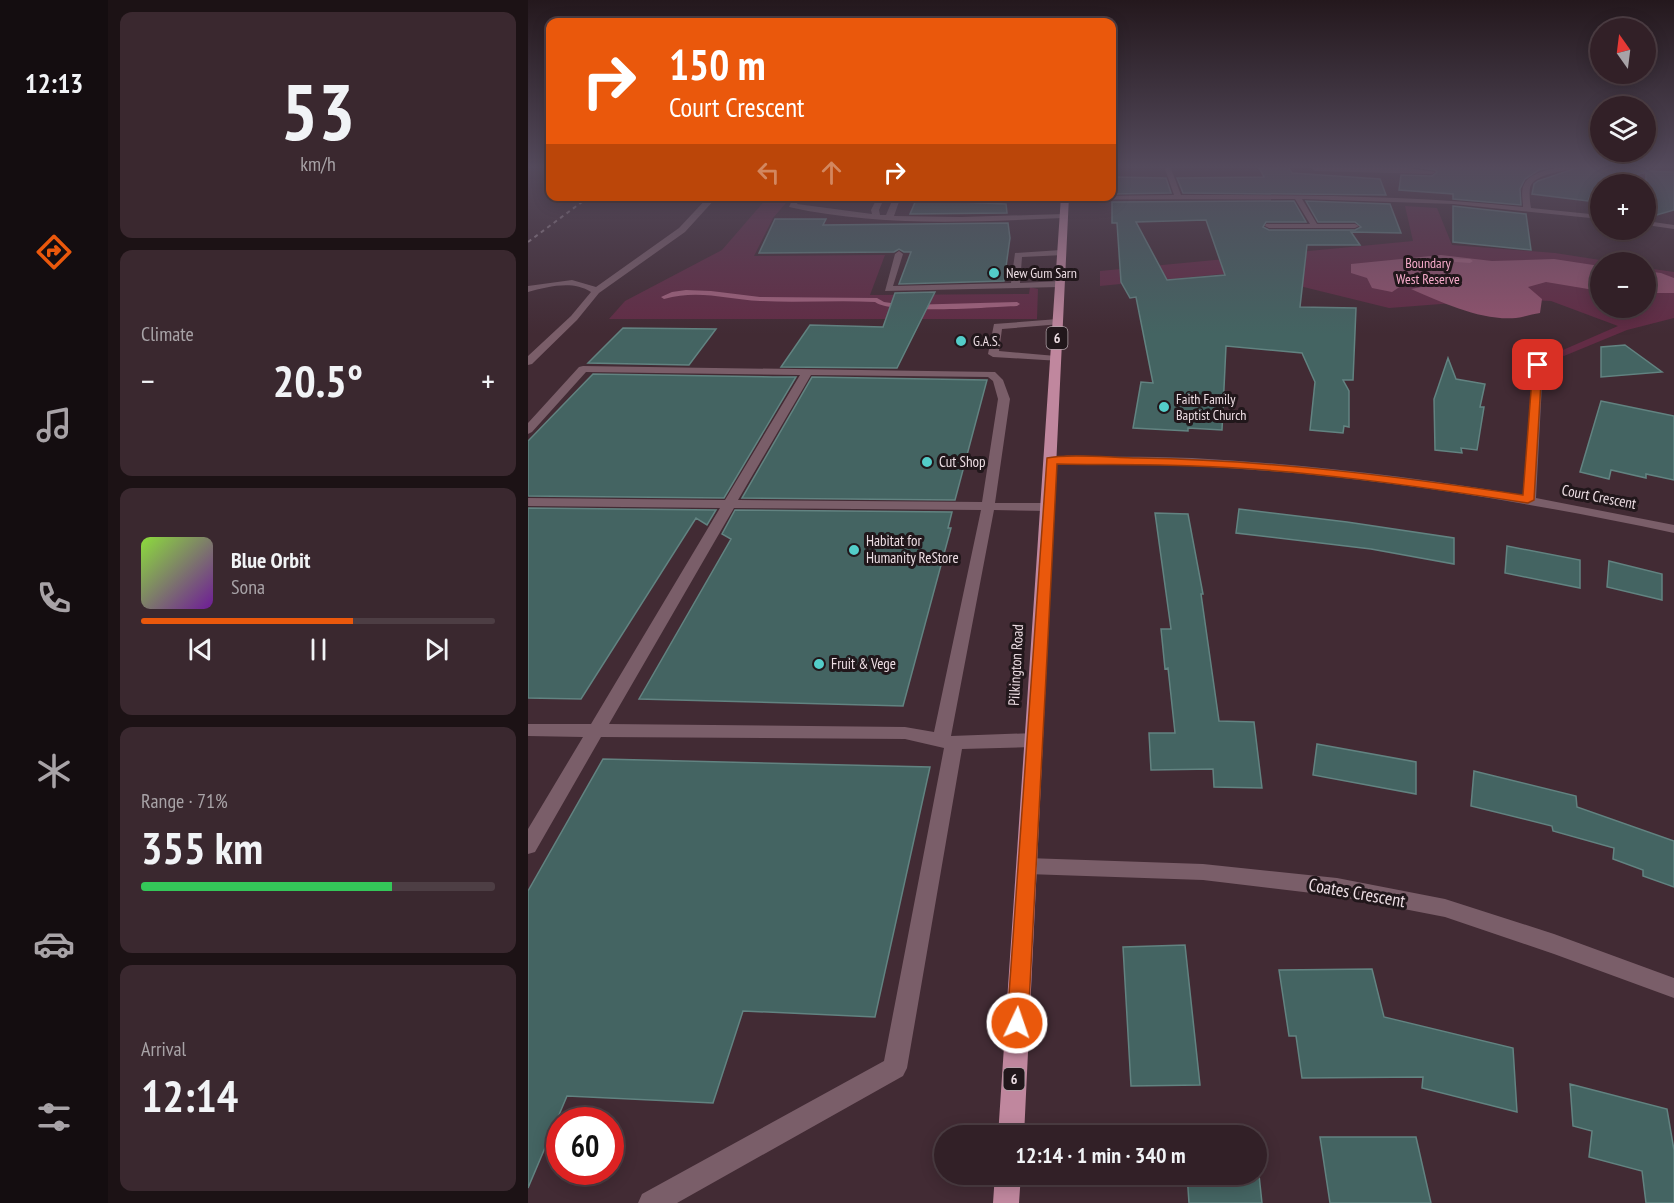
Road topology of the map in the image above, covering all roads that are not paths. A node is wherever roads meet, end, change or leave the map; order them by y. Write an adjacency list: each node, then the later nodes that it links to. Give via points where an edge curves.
1 (689, 222): 14 (street)
2 (1063, 222): 9 (main road, Pilkington Road / 6)
3 (1313, 222): 6 (street)
4 (1656, 224): 8 (street)
5 (1269, 226): 6 (street)
6 (1315, 226): 7 (street)
7 (1355, 226)
8 (1674, 227)
9 (1061, 253): 11 (main road, Pilkington Road / 6); 12 (street, via 1018,255)
10 (899, 254): 12 (street, via 888,289)
11 (1060, 284): 12 (street); 15 (main road, Pilkington Road / 6)
12 (1015, 286)
13 (528, 289): 14 (street, via 565,283)
14 (596, 291): 17 (street)
15 (1058, 322): 16 (main road, Pilkington Road / 6); 16 (street, via 997,326 993,354)
16 (1056, 358): 21 (main road, Pilkington Road / 6)
17 (528, 363)
18 (1538, 365): 22 (street)
19 (807, 372): 20 (street, via 583,369); 24 (street); 25 (street, via 990,374 998,380 1004,399)
20 (528, 430)
21 (1051, 460): 22 (street, Court Crescent, via 1194,462 1279,468 1401,480); 26 (main road, Pilkington Road / 6)
22 (1528, 500): 27 (street, Court Crescent)
23 (528, 502): 24 (street)
24 (730, 504): 25 (street); 29 (street)
25 (988, 507): 26 (street); 31 (street)
26 (1048, 507): 30 (main road, Pilkington Road / 6)
27 (1674, 529)
28 (528, 730): 29 (street)
29 (596, 730): 31 (street, via 905,733); 32 (street)
30 (1034, 740): 31 (street); 33 (main road, Pilkington Road / 6)
31 (947, 742): 37 (street, via 895,1068)
32 (528, 846)
33 (1027, 866): 34 (street, Coates Crescent, via 1203,872 1337,887 1445,908); 35 (main road, Pilkington Road / 6)
34 (1674, 988)
35 (1012, 1125)
36 (1007, 1185): 38 (main road)
37 (651, 1203)
38 (1006, 1203)

